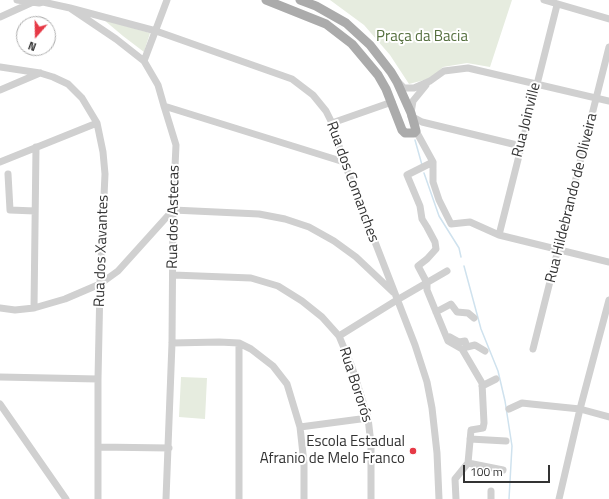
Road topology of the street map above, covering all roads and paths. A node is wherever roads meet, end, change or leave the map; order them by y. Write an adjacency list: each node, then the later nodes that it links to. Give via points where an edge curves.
1 (17, 0): 6 (street, Rua dos Astecas)
2 (167, 0): 12 (street)
3 (266, 0): 23 (main road, via 326,24 352,44 378,75)
4 (300, 0): 7 (main road)
5 (544, 0): 8 (street)
6 (37, 1): 9 (street, Rua dos Astecas); 10 (street)
7 (318, 3): 18 (main road, via 346,23 370,45)
8 (557, 4): 11 (street); 19 (street, Rua Joinville)
9 (70, 8): 12 (street, Rua dos Comanches); 14 (street, Rua dos Astecas)
10 (0, 17)
11 (609, 19)
12 (156, 31): 14 (street); 27 (street, Rua dos Comanches, via 292,79 313,95)
13 (609, 47): 21 (street, Rua Hildebrando de Oliveira)
14 (144, 61): 24 (street, Rua dos Astecas, via 158,85)
15 (0, 67): 16 (street, Rua dos Xavantes)
16 (40, 73): 20 (street); 26 (street, Rua dos Xavantes, via 68,84 82,98)
17 (430, 81): 18 (street, via 410,88 404,88); 19 (street, via 444,71 468,68); 25 (street, via 413,101)
18 (397, 82): 25 (main road)
19 (536, 84): 21 (street); 30 (street, Rua Joinville)
20 (0, 90)
21 (597, 98): 22 (street); 39 (street, Rua Hildebrando de Oliveira)
22 (609, 101)
23 (392, 102): 27 (street); 29 (main road, via 402,130 408,133)
24 (164, 106): 33 (street); 36 (street, Rua dos Astecas, via 176,145)
25 (411, 114): 28 (street); 29 (main road)
26 (97, 123): 31 (street); 44 (street, Rua dos Xavantes, via 105,174)
27 (332, 123): 33 (street, Rua dos Comanches)
28 (428, 123): 29 (street); 30 (street)
29 (416, 129): 34 (street)
30 (521, 146): 38 (street, Rua Joinville)
31 (36, 147): 32 (street); 37 (street)
32 (0, 162)
33 (344, 162): 45 (street, Rua dos Comanches)
34 (433, 162): 38 (street, via 433,182 451,224 470,222); 43 (street, via 407,175 420,206 422,219 435,242 436,249 418,266)
35 (8, 174): 37 (street, via 10,210)
36 (173, 210): 42 (street, Rua dos Astecas); 44 (street, via 118,271); 45 (street, via 259,214 309,227 356,257)
37 (35, 211): 48 (street)
38 (498, 235): 39 (street)
39 (558, 250): 40 (street); 55 (street, Rua Hildebrando de Oliveira)
40 (609, 262)
41 (447, 271): 43 (street)
42 (173, 275): 51 (street, Rua Bororós, via 252,278 278,286 322,317); 53 (street, Rua dos Astecas)
43 (427, 283): 45 (street); 49 (street, via 427,290)
44 (100, 284): 48 (street, via 65,299); 59 (street, Rua dos Xavantes)
45 (395, 297): 51 (street); 80 (street, Rua dos Comanches, via 427,382 437,453)
46 (609, 300): 62 (street)
47 (0, 308): 48 (street)
48 (34, 308)
49 (436, 312): 50 (street, via 451,304 457,312 468,313); 52 (street)
50 (474, 318)
51 (338, 336): 65 (street, Rua Bororós, via 352,367)
52 (446, 336): 56 (street, via 459,342 465,341 467,347 475,345); 60 (street, via 448,341 462,349)
53 (172, 342): 54 (street); 70 (street, Rua dos Astecas)
54 (239, 343): 66 (street, via 273,366 287,384); 77 (street)
55 (533, 349)
56 (485, 351)
57 (0, 377): 59 (street)
58 (496, 379): 60 (street)
59 (98, 380): 69 (street, Rua dos Xavantes)
60 (482, 386): 67 (street, via 483,428 471,430)
61 (0, 404): 74 (street)
62 (580, 408): 63 (street, via 522,403); 64 (street); 83 (street)
63 (509, 409)
64 (609, 417)
65 (368, 418): 66 (street); 79 (street, Rua Bororós, via 371,444)
66 (300, 427): 78 (street)
67 (470, 440): 68 (street); 71 (street)
68 (506, 441)
69 (98, 447): 70 (street); 75 (street, Rua dos Xavantes)
70 (169, 448): 76 (street, Rua dos Astecas)
71 (468, 463): 72 (street); 81 (street, via 455,479)
72 (503, 470)
73 (491, 491): 82 (street)
74 (66, 499)
75 (98, 499)
76 (166, 499)
77 (239, 499)
78 (304, 499)
79 (371, 499)
80 (439, 499)
81 (456, 499)
82 (490, 499)
83 (559, 499)

